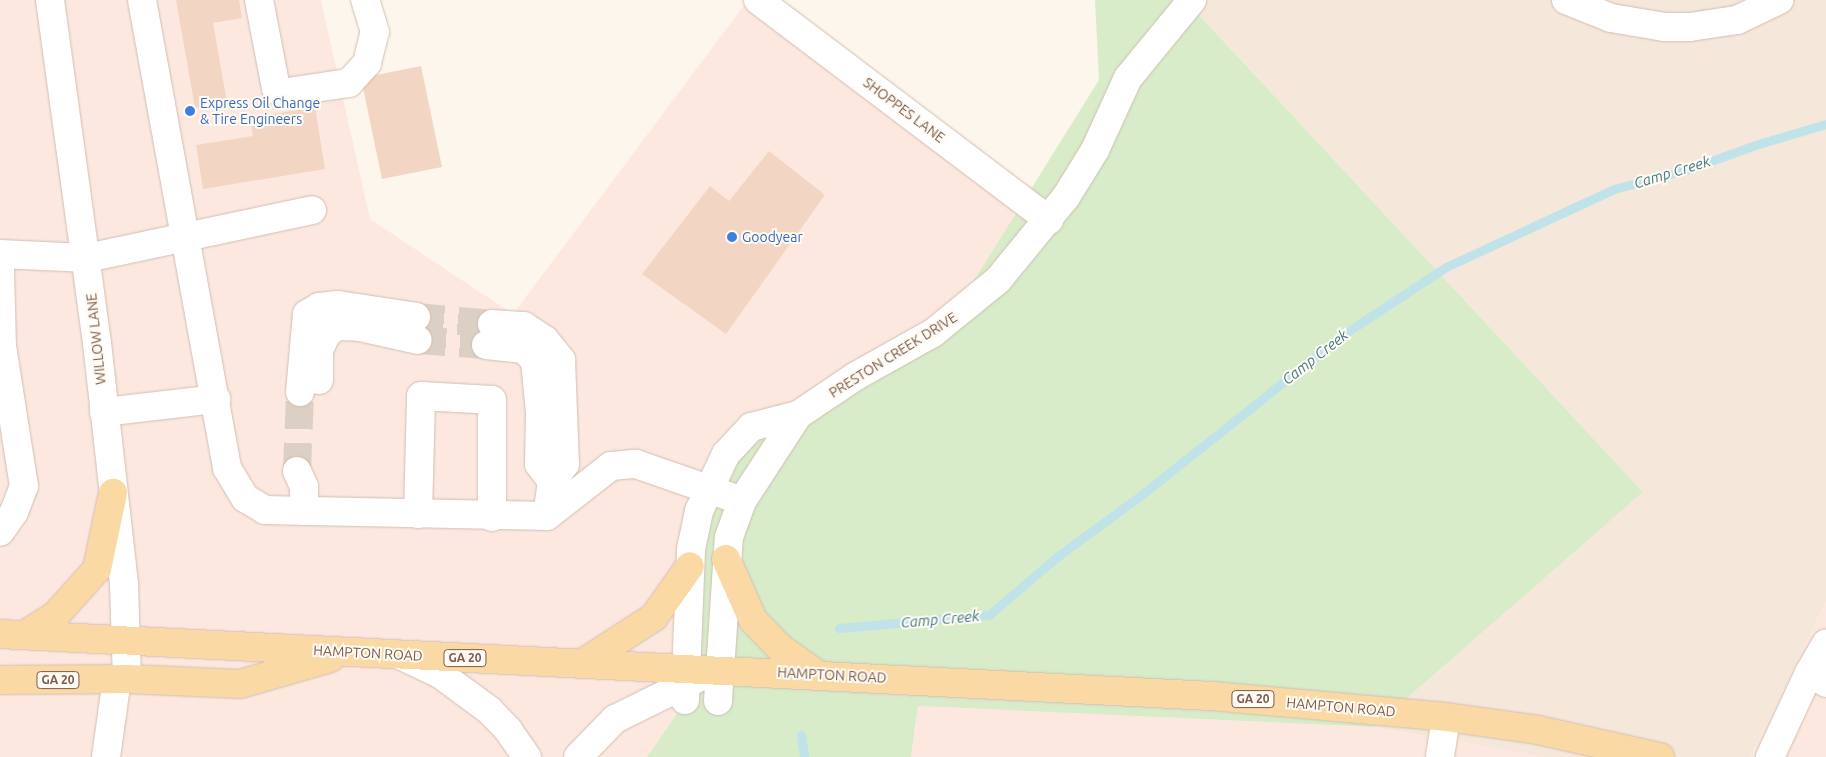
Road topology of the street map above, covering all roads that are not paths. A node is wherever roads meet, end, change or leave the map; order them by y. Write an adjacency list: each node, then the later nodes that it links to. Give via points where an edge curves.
1 (50, 0): 13 (street, WILLOW LANE)
2 (142, 0): 11 (street)
3 (259, 0): 4 (street, via 276,88 281,93 350,84 367,63 376,32)
4 (365, 0)
5 (758, 0): 10 (street, SHOPPES LANE)
6 (1192, 0): 10 (street, PRESTON CREEK DRIVE, via 1128,78 1095,150)
7 (1566, 0): 8 (street, via 1610,18 1665,27 1737,20)
8 (1779, 0)
9 (312, 210): 11 (street)
10 (1050, 220): 21 (street, PRESTON CREEK DRIVE, via 1019,258 975,302 933,333 856,376)
11 (186, 237): 13 (street); 19 (street)
12 (0, 254): 13 (street)
13 (87, 258): 20 (street, WILLOW LANE)
14 (0, 270): 15 (street)
15 (1, 313): 28 (street, via 2,346 24,486 14,512)
16 (417, 329): 18 (street, via 338,305 320,307 307,314)
17 (489, 334): 26 (street, via 524,326 545,340 560,360 565,464 552,480)
18 (309, 393)
19 (216, 399): 20 (street); 25 (street, via 227,468 237,490 265,510 305,484)
20 (104, 412): 23 (street, WILLOW LANE)
21 (798, 415): 22 (street, PRESTON CREEK DRIVE, via 764,422 742,434 726,454); 24 (street, PRESTON CREEK DRIVE)
22 (708, 488): 24 (street); 26 (street, via 636,464 611,466); 30 (street, PRESTON CREEK DRIVE, via 694,531)
23 (113, 493): 31 (main road, via 97,569 55,616); 32 (street, WILLOW LANE, via 124,584)
24 (742, 501): 29 (street, PRESTON CREEK DRIVE, via 729,537)
25 (418, 514): 27 (street); 27 (street, via 421,396 492,400)
26 (547, 516): 27 (street)
27 (492, 517)
28 (0, 532)
29 (726, 559): 37 (street, PRESTON CREEK DRIVE); 38 (main road, via 753,620 780,648)
30 (690, 566): 36 (main road, via 654,617); 42 (street, PRESTON CREEK DRIVE)
31 (13, 634): 32 (main road, HAMPTON ROAD / GA 20)
32 (126, 638): 34 (main road, HAMPTON ROAD / GA 20); 40 (street, WILLOW LANE)
33 (1826, 642): 39 (street)
34 (348, 652): 35 (main road, HAMPTON ROAD / GA 20); 40 (main road, GA 20, via 240,684)
35 (398, 654): 36 (main road, HAMPTON ROAD / GA 20); 46 (street, via 440,674 488,710 508,730)
36 (583, 663): 42 (main road, HAMPTON ROAD / GA 20)
37 (720, 670): 38 (main road, HAMPTON ROAD / GA 20); 42 (main road, HAMPTON ROAD / GA 20); 43 (street, PRESTON CREEK DRIVE)
38 (817, 674): 44 (main road, HAMPTON ROAD / GA 20, via 1212,696)
39 (1817, 678): 50 (street)
40 (122, 679): 41 (main road, GA 20); 45 (street, WILLOW LANE)
41 (0, 680)
42 (685, 683): 47 (street, via 615,719)
43 (718, 701)
44 (1446, 717): 48 (street); 49 (main road, HAMPTON ROAD / GA 20, via 1538,730)
45 (106, 757)
46 (527, 757)
47 (578, 757)
48 (1440, 757)
49 (1660, 757)
50 (1770, 757)

